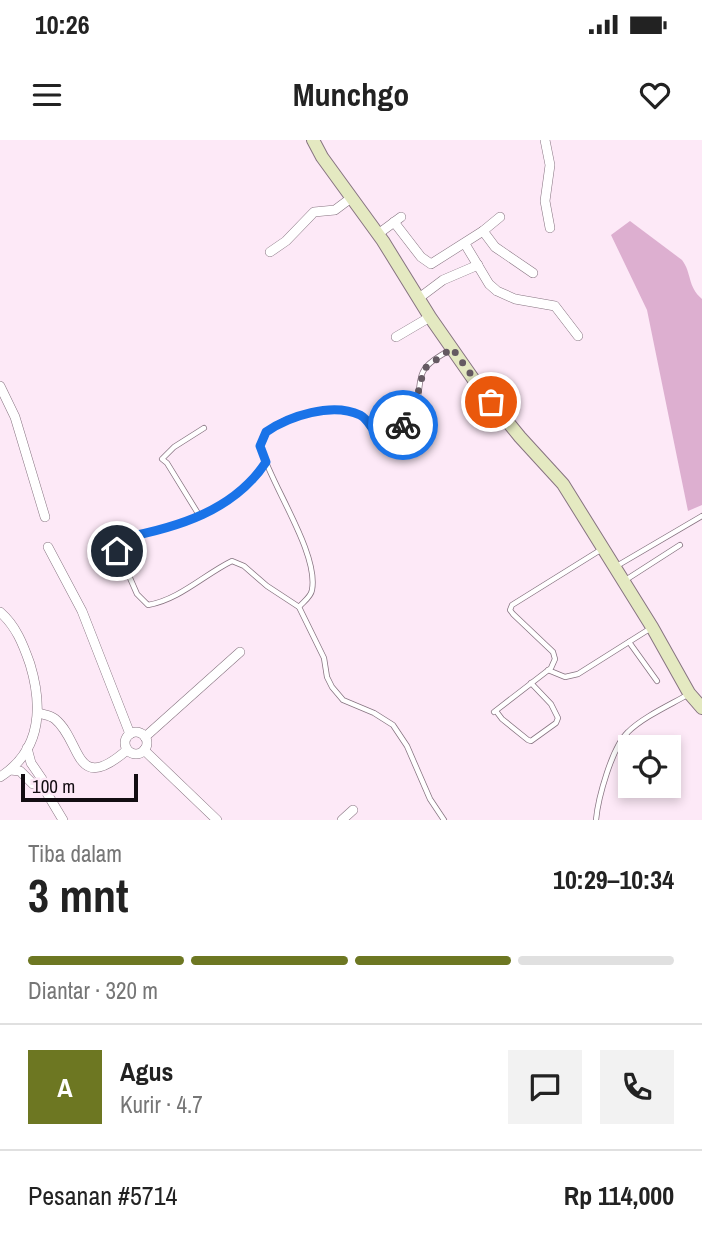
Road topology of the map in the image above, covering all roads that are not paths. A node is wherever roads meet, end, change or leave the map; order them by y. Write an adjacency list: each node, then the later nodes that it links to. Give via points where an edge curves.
1 (313, 140): 3 (street)
2 (545, 140): 5 (street, via 550,165 545,201)
3 (351, 198): 7 (street); 9 (street, via 335,210 314,212)
4 (500, 217): 6 (street)
5 (551, 228)
6 (483, 231): 8 (street); 11 (street, via 495,247)
7 (378, 234): 8 (street, via 398,220 429,264); 12 (street)
8 (465, 243): 10 (street)
9 (270, 252)
10 (478, 265): 12 (street); 14 (street, via 501,294 558,308)
11 (533, 273)
12 (419, 298): 13 (street)
13 (430, 317): 15 (street); 16 (street)
14 (578, 336)
15 (396, 337)
16 (452, 348): 19 (lane, via 424,369 416,401 393,434 378,436 369,422 354,413 299,415 266,432 260,446); 25 (street, via 520,437 563,484)
17 (0, 386): 22 (street, via 15,417)
18 (205, 428): 20 (lane, via 161,461 169,465)
19 (266, 462): 20 (lane, via 243,491); 28 (lane, via 308,554 313,589)
20 (200, 515): 28 (lane, via 118,540 117,551 143,602 161,601 232,561)
21 (702, 516): 26 (lane)
22 (45, 517)
23 (680, 545): 27 (lane)
24 (48, 547): 39 (street, via 82,611)
25 (603, 549): 26 (street); 33 (lane, via 510,607 555,654)
26 (614, 568): 27 (street)
27 (623, 581): 30 (street)
28 (299, 607): 51 (lane, via 324,658 332,687 342,700 393,724)
29 (0, 612): 38 (street, via 23,645)
30 (652, 627): 31 (lane); 36 (street)
31 (629, 642): 33 (lane, via 574,676 557,676); 34 (lane)
32 (240, 652): 40 (street)
33 (548, 670): 35 (lane)
34 (657, 681)
35 (531, 683): 35 (lane, via 495,712 531,741 558,718)
36 (689, 694): 37 (street); 52 (lane, via 624,736)
37 (702, 708)
38 (39, 713): 41 (street); 42 (street, via 52,716 87,765 110,763)
39 (130, 734): 40 (street); 42 (street, via 124,743)
40 (145, 737): 43 (street)
41 (27, 748): 44 (street); 46 (street)
42 (127, 750): 43 (street, via 138,754)
43 (144, 750): 49 (street)
44 (10, 770): 45 (street); 46 (street, via 20,771 33,785)
45 (0, 777)
46 (42, 785): 48 (street)
47 (352, 810): 50 (street)
48 (63, 820)
49 (217, 820)
50 (342, 820)
51 (444, 820)
52 (596, 820)

